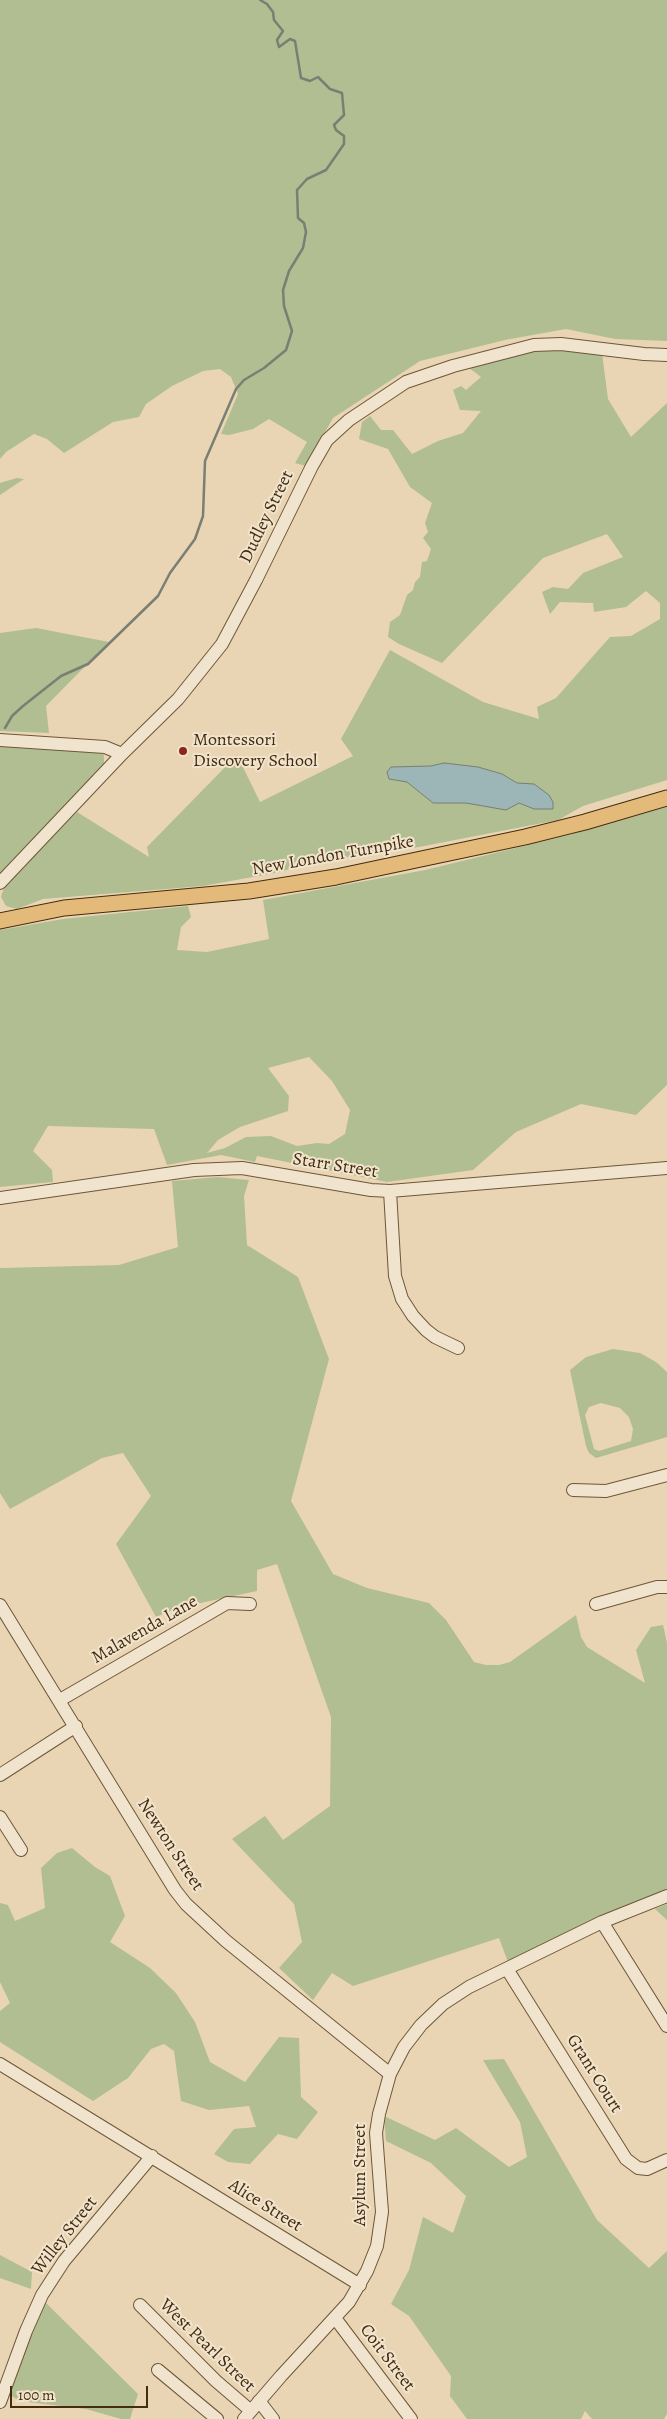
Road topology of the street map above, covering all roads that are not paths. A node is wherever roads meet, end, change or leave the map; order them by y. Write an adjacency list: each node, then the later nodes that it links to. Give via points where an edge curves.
1 (667, 355): 3 (street, Dudley Street, via 561,344 534,345 406,382 349,420 327,440 312,466 222,644 178,699)
2 (0, 740): 3 (street, via 105,747)
3 (122, 754): 5 (street, Dudley Street)
4 (667, 798): 6 (main road, New London Turnpike, via 525,838 336,877 250,891 64,908)
5 (0, 883)
6 (0, 922)
7 (667, 1168): 8 (street, Starr Street)
8 (390, 1191): 9 (street, Starr Street, via 242,1168 194,1170); 10 (street, via 395,1276 402,1299 426,1330)
9 (0, 1198)
10 (458, 1348)
11 (667, 1474): 12 (street, via 606,1491)
12 (573, 1490)
13 (667, 1587): 15 (street)
14 (250, 1604): 17 (street, Malavenda Lane, via 227,1603)
15 (596, 1604)
16 (2, 1612): 17 (street, Newton Street)
17 (60, 1700): 18 (street, Newton Street)
18 (76, 1726): 19 (street); 27 (street, Newton Street, via 186,1904 226,1941)
19 (0, 1775)
20 (0, 1817): 21 (street)
21 (21, 1850)
22 (667, 1896): 23 (street, Asylum Street)
23 (602, 1922): 24 (street, Asylum Street); 25 (street)
24 (507, 1969): 27 (street, Asylum Street, via 442,2004 411,2037); 29 (street, Grant Court, via 626,2159 638,2168 647,2169)
25 (667, 2026)
26 (0, 2064): 28 (street, Alice Street)
27 (390, 2074): 30 (street, Asylum Street, via 376,2134 382,2196 381,2229 373,2258)
28 (152, 2156): 30 (street, Alice Street); 35 (street, Willey Street, via 64,2261 42,2296)
29 (667, 2160)
30 (360, 2285): 32 (street, Asylum Street)
31 (140, 2305): 36 (street, West Pearl Street)
32 (335, 2318): 34 (street, Asylum Street); 39 (street, Coit Street)
33 (158, 2370): 37 (street)
34 (260, 2401): 36 (street, Asylum Street); 38 (street)
35 (0, 2402)
36 (248, 2415)
37 (217, 2419)
38 (273, 2419)
39 (411, 2419)

